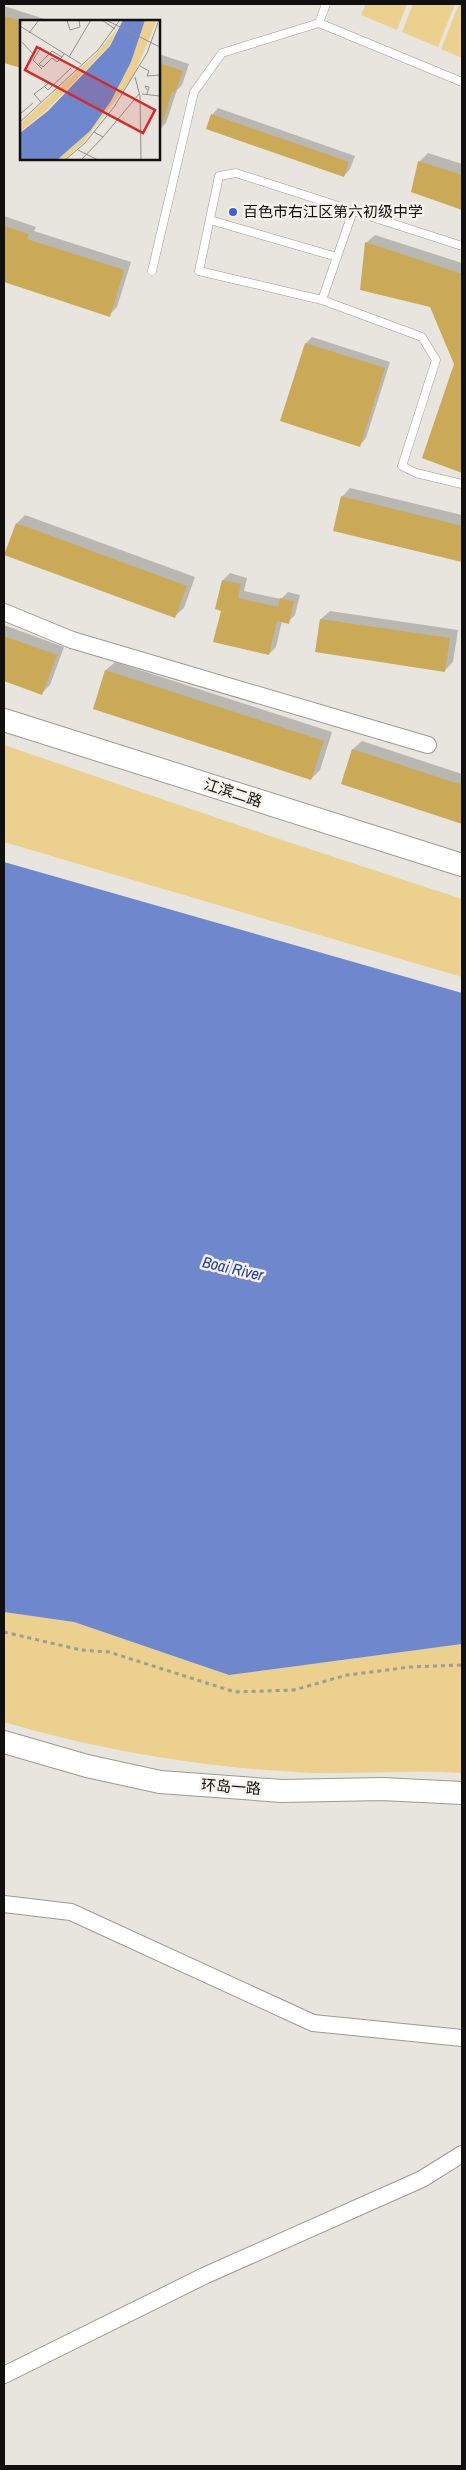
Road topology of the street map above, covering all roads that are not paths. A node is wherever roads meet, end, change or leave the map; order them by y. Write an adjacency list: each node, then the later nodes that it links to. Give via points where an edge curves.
1 (326, 4): 2 (lane)
2 (319, 23): 3 (lane); 8 (lane, via 222,53 194,92)
3 (462, 82)
4 (353, 211): 5 (lane, via 236,173 220,176); 6 (lane); 7 (lane)
5 (210, 220): 7 (lane); 9 (lane, via 199,271)
6 (462, 246)
7 (337, 258): 9 (lane)
8 (152, 271)
9 (322, 300): 10 (lane, via 422,337 436,360 402,466 416,473)
10 (462, 484)
11 (4, 612): 13 (street, via 72,640)
12 (4, 720): 14 (main road, 江滨二路)
13 (428, 745)
14 (462, 865)
15 (4, 1742): 16 (main road, 环岛一路, via 87,1766 160,1782 282,1790)
16 (462, 1794)
17 (4, 1904): 18 (street, via 71,1912 313,2022)
18 (462, 2038)
19 (462, 2154): 20 (street, via 422,2178 204,2276)
20 (4, 2376)

